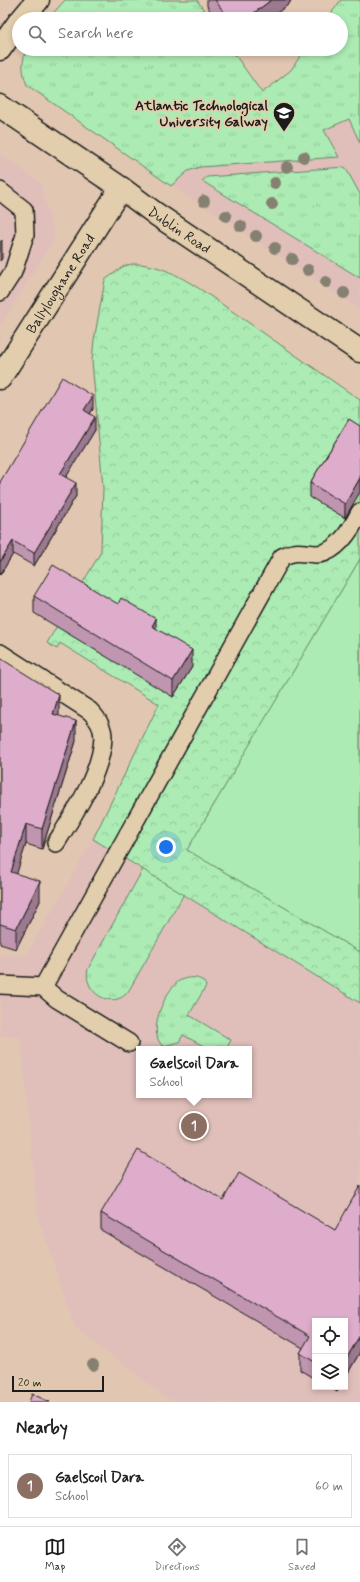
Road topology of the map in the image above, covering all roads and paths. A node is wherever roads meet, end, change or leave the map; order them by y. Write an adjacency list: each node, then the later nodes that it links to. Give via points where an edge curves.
1 (38, 0): 2 (main road)
2 (28, 12)
3 (12, 32): 4 (main road)
4 (0, 49)
5 (0, 106): 6 (main road, Dublin Road)
6 (121, 188): 9 (main road, Dublin Road); 10 (main road, Ballyloughane Road)
7 (0, 191): 8 (lane, via 24,210 25,235 13,272)
8 (0, 292)
9 (360, 350)
10 (0, 378)
11 (360, 512): 15 (lane, via 345,536 331,548 316,554 293,551 282,557)
12 (0, 653): 13 (lane, via 90,710 100,722 103,737 96,768 74,814)
13 (56, 843)
14 (0, 985): 15 (lane)
15 (43, 987): 16 (lane, via 57,999)
16 (129, 1043)

